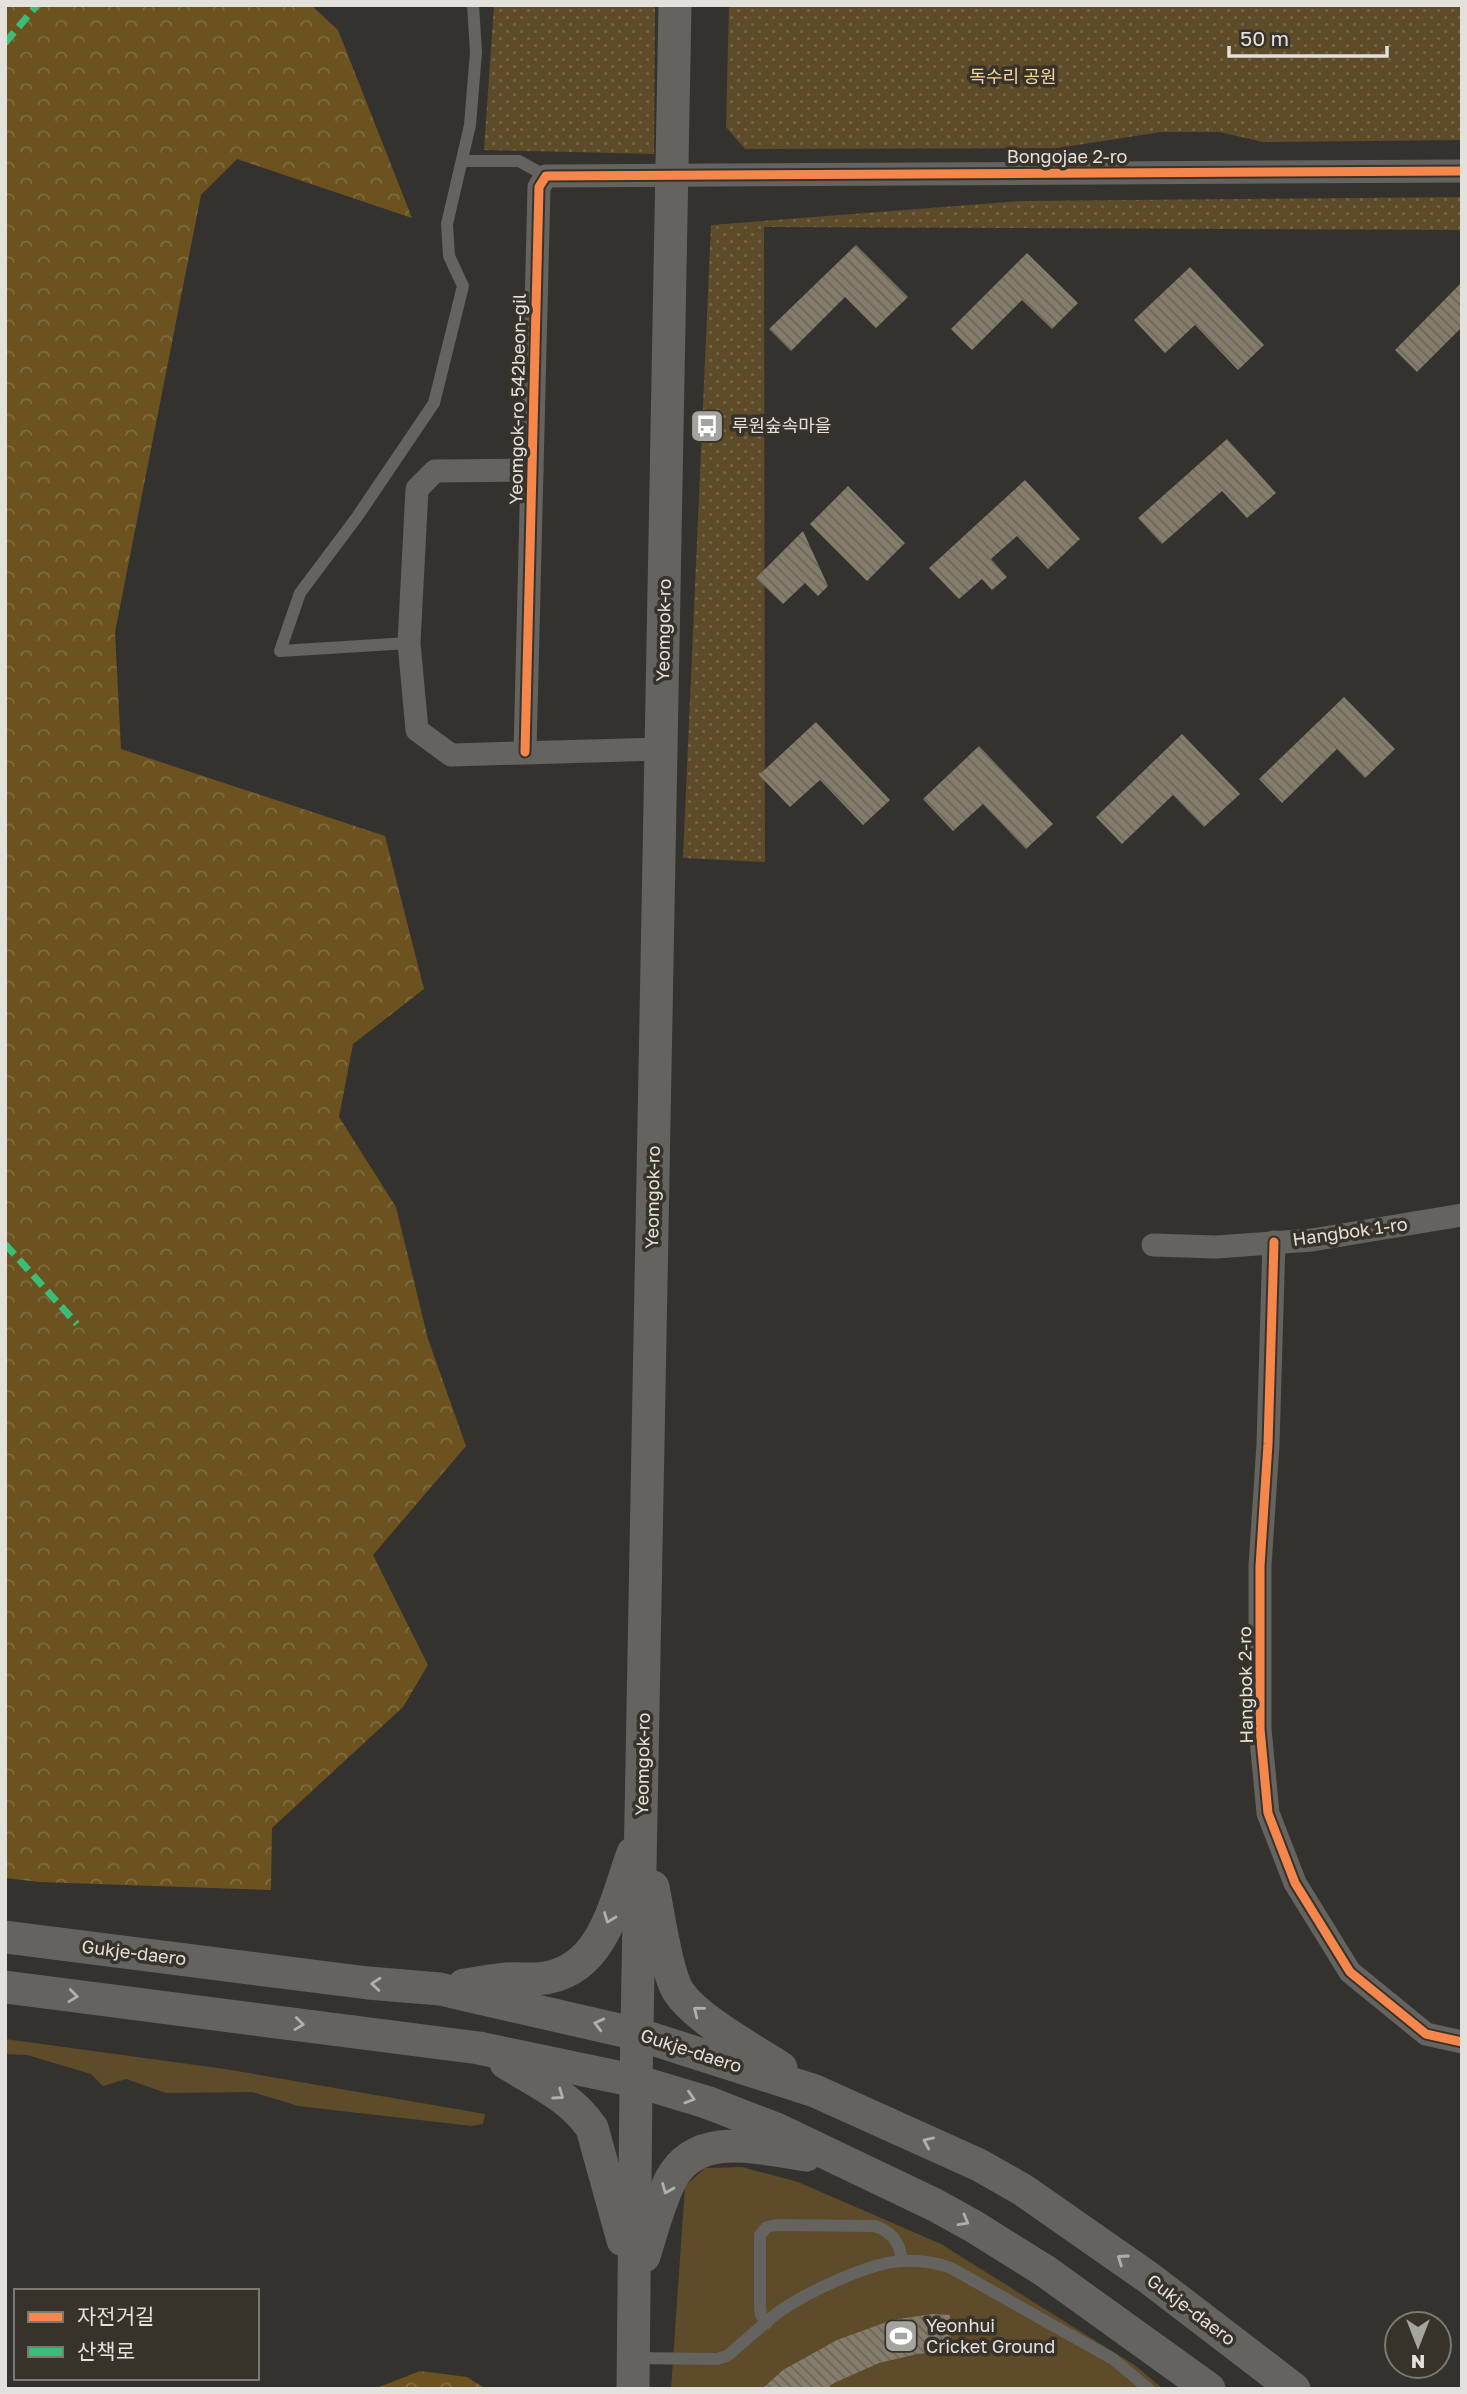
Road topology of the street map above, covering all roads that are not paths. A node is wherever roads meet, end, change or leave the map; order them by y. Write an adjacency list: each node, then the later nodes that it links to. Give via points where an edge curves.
1 (473, 5): 3 (lane, via 476,52)
2 (675, 5): 5 (main road, Yeomgok-ro)
3 (462, 161): 6 (lane, via 519,161); 8 (lane, via 447,224 449,256 463,286 434,403 300,593 280,651)
4 (1462, 172): 5 (street, Bongojae 2-ro)
5 (672, 175): 6 (street); 9 (main road, Yeomgok-ro)
6 (546, 176): 7 (street, Yeomgok-ro 542beon-gil, via 539,187)
7 (532, 470): 8 (street, via 435,471 418,489); 10 (street, Yeomgok-ro 542beon-gil)
8 (409, 643): 10 (street, via 417,730 451,755)
9 (662, 749): 10 (street); 14 (main road, Yeomgok-ro)
10 (525, 752)
11 (1462, 1215): 12 (street, Hangbok 1-ro)
12 (1274, 1242): 13 (street, Hangbok 1-ro, via 1216,1247); 19 (street, Hangbok 2-ro, via 1260,1566 1260,1729 1268,1813 1295,1883 1350,1972 1426,2034)
13 (1153, 1245)
14 (641, 1831): 17 (main road, one-way to 17, via 600,1941 583,1961 548,1978); 18 (main road, Yeomgok-ro); 22 (main road, one-way to 14, via 692,2007 678,1990)
15 (5, 1937): 17 (main road, Gukje-daero, one-way to 15)
16 (5, 1987): 20 (main road, one-way to 20)
17 (440, 1989): 18 (main road, Gukje-daero, one-way to 17)
18 (637, 2034): 21 (main road, Yeomgok-ro); 22 (main road, Gukje-daero)
19 (1462, 2042)
20 (479, 2048): 21 (main road); 25 (main road, one-way to 25, via 565,2099 592,2128)
21 (636, 2081): 23 (main road, one-way to 23, via 742,2115); 25 (main road, Yeomgok-ro)
22 (815, 2091): 30 (main road, Gukje-daero, one-way to 22, via 1149,2278 1023,2190 979,2165)
23 (837, 2159): 25 (main road, one-way to 25, via 733,2145 697,2153 672,2176); 29 (main road, one-way to 29, via 1012,2248)
24 (902, 2261): 26 (lane, via 881,2264 816,2290); 26 (lane, via 898,2242 887,2230 875,2226 767,2227 760,2235 760,2308); 28 (lane, via 931,2261 951,2268 1112,2360)
25 (635, 2285): 27 (main road, Yeomgok-ro)
26 (767, 2323): 27 (lane, via 727,2356)
27 (634, 2374)
28 (1149, 2389)
29 (1209, 2389)
30 (1294, 2389)

